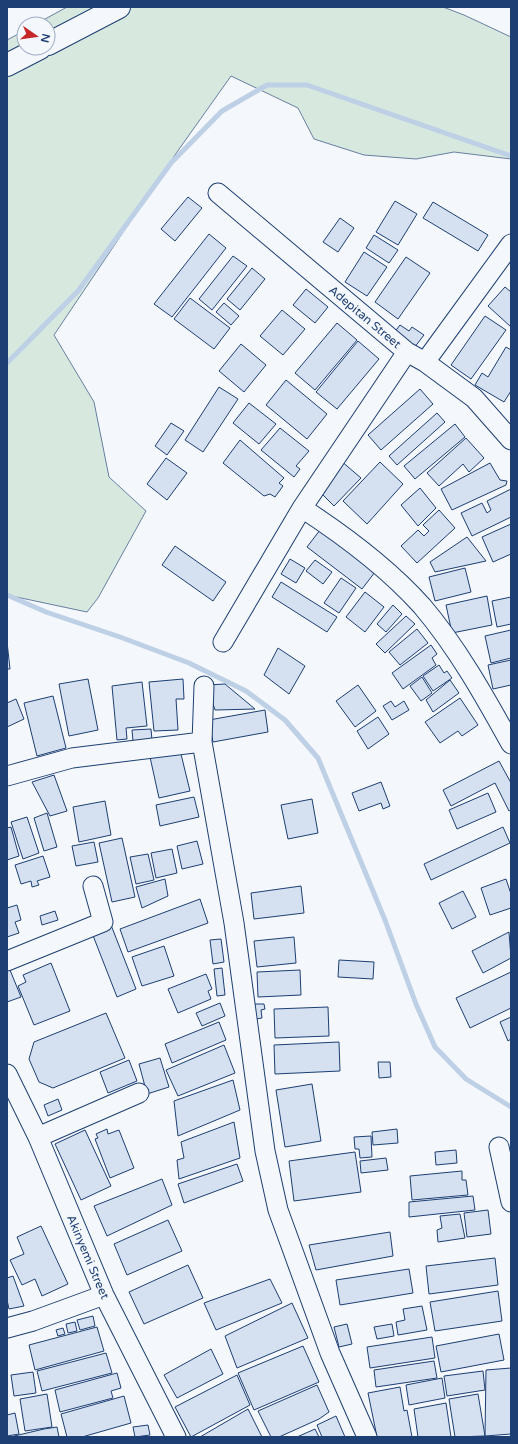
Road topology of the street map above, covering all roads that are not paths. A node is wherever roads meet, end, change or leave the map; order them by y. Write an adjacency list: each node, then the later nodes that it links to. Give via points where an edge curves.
1 (119, 7): 2 (highway)
2 (56, 40)
3 (24, 56): 4 (highway)
4 (7, 65)
5 (218, 193): 7 (street, Adepitan Street)
6 (511, 244): 8 (street)
7 (407, 352): 8 (street, Adepitan Street); 10 (street)
8 (425, 362): 9 (street, Adepitan Street, via 474,398)
9 (511, 440)
10 (302, 508): 11 (street); 14 (street, via 338,531 381,566 422,606 481,690)
11 (223, 642)
12 (204, 686): 13 (street)
13 (202, 742): 15 (street, via 72,758); 26 (street, via 234,923 264,1150 281,1216 330,1353)
14 (511, 744)
15 (7, 776)
16 (93, 886): 17 (street, via 103,922)
17 (7, 961)
18 (7, 1074): 20 (street, Akinyemi Street)
19 (139, 1093): 20 (street)
20 (38, 1137): 23 (street, Akinyemi Street)
21 (499, 1147): 22 (street)
22 (511, 1202)
23 (104, 1295): 24 (street); 25 (street, Akinyemi Street)
24 (7, 1328)
25 (176, 1437)
26 (366, 1437)

